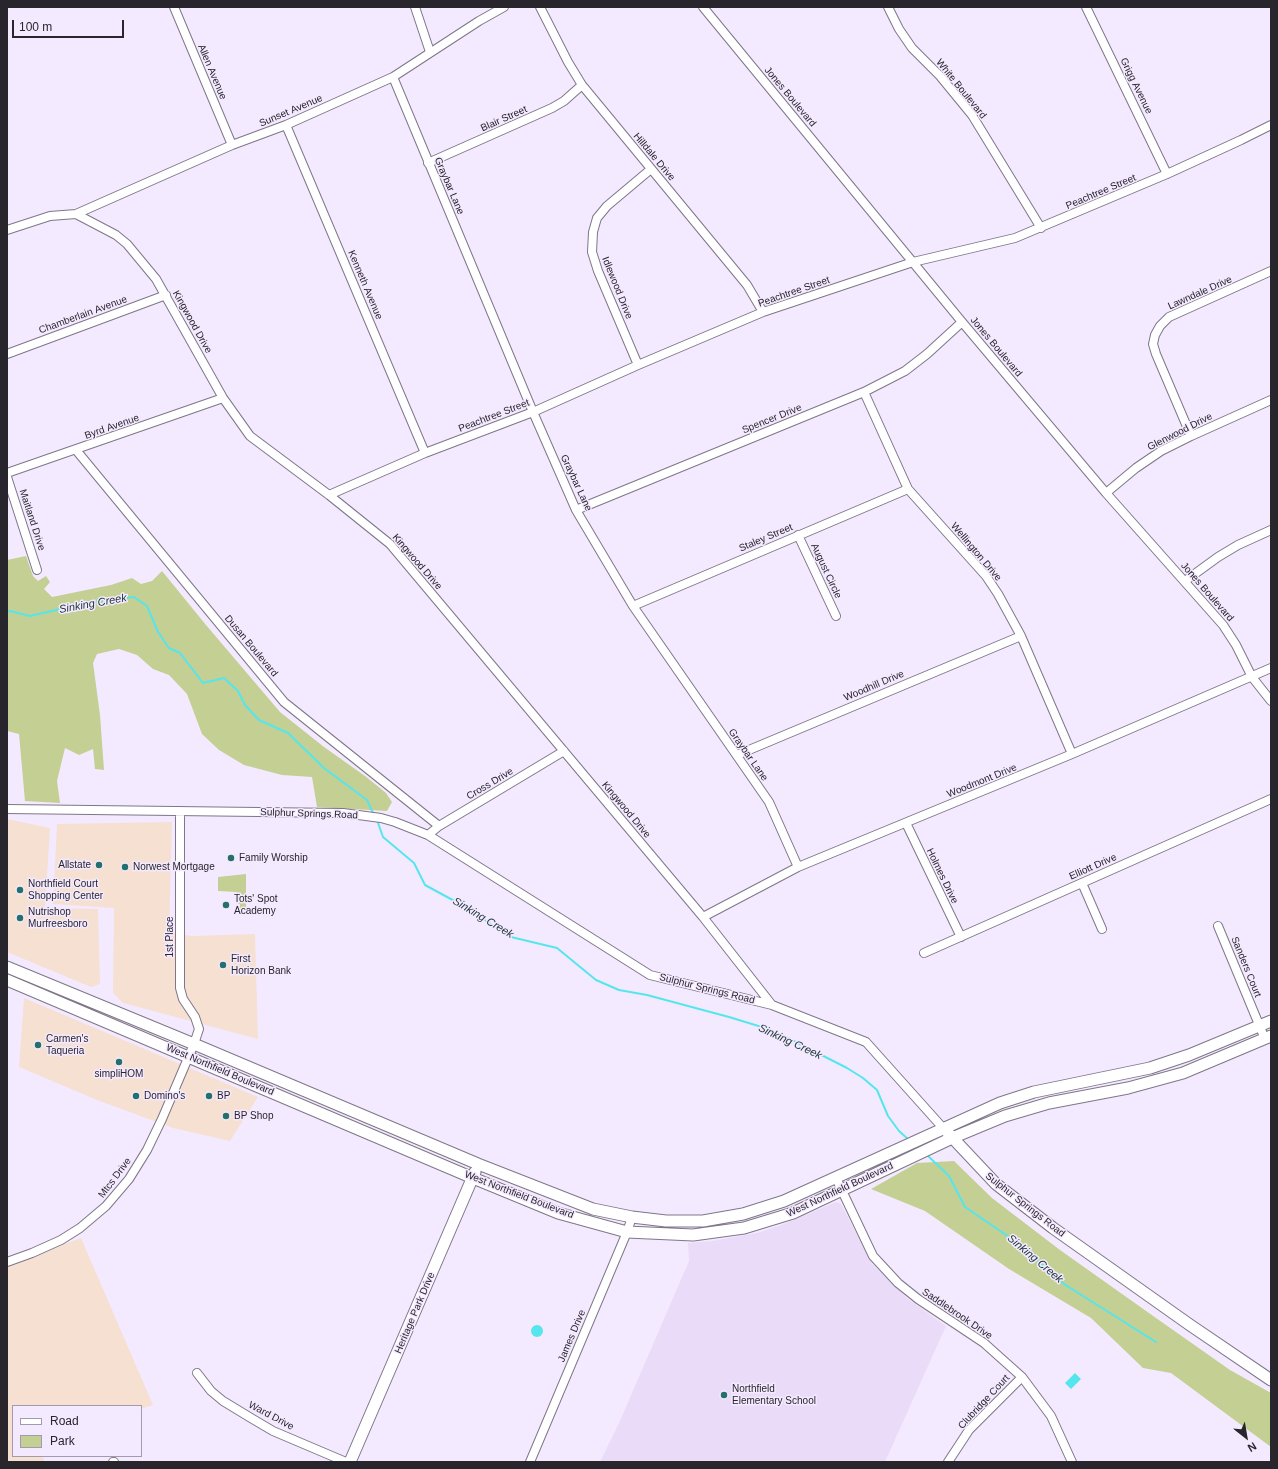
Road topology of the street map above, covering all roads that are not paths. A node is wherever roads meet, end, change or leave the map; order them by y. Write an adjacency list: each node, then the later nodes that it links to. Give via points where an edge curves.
1 (174, 7): 13 (street, Allen Avenue)
2 (415, 7): 8 (street)
3 (504, 7): 8 (street, Sunset Avenue)
4 (540, 7): 10 (street, Hilldale Drive)
5 (703, 7): 20 (street, Jones Boulevard)
6 (888, 7): 18 (street, White Boulevard, via 912,48 940,76 972,115)
7 (1086, 7): 16 (street, Grigg Avenue)
8 (430, 52): 9 (street, Sunset Avenue)
9 (393, 77): 11 (street, Sunset Avenue); 14 (street, Graybar Lane)
10 (582, 85): 14 (street, Blair Street, via 552,108); 15 (street, Hilldale Drive)
11 (286, 125): 13 (street, Sunset Avenue); 33 (street, Kenneth Avenue)
12 (1271, 125): 16 (street, Peachtree Street)
13 (232, 145): 17 (street, Sunset Avenue)
14 (428, 163): 30 (street, Graybar Lane)
15 (651, 169): 23 (street, Hilldale Drive, via 747,285); 26 (street, Idlewood Drive, via 607,206 597,218 593,232 592,252 598,271)
16 (1167, 174): 18 (street, Peachtree Street)
17 (76, 214): 19 (street, via 50,216); 22 (street, Kingwood Drive, via 116,235 127,244)
18 (1041, 228): 20 (street, Peachtree Street, via 1015,238)
19 (7, 230)
20 (913, 262): 23 (street, Peachtree Street); 24 (street, Jones Boulevard)
21 (1271, 271): 31 (street, Lawndale Drive, via 1169,317 1155,335 1153,344 1156,354)
22 (166, 295): 25 (street, Chamberlain Avenue); 28 (street, Kingwood Drive)
23 (764, 312): 26 (street, Peachtree Street)
24 (962, 322): 27 (street, Spencer Drive, via 905,371); 37 (street, Jones Boulevard)
25 (7, 354)
26 (638, 365): 30 (street, Peachtree Street)
27 (864, 392): 36 (street, Wellington Drive); 39 (street, Spencer Drive)
28 (223, 398): 32 (street, Byrd Avenue); 38 (street, Kingwood Drive, via 250,436)
29 (1271, 400): 31 (street, Glenwood Drive)
30 (533, 412): 33 (street, Peachtree Street); 39 (street, Graybar Lane)
31 (1191, 436): 37 (street, Glenwood Drive, via 1146,460)
32 (76, 450): 34 (street, Byrd Avenue); 57 (street, Dusan Boulevard, via 284,702)
33 (425, 453): 38 (street, Peachtree Street)
34 (7, 473)
35 (7, 477): 42 (street, Maitland Drive)
36 (908, 489): 41 (street, Staley Street); 46 (street, Wellington Drive, via 986,576)
37 (1106, 493): 43 (street, Jones Boulevard)
38 (329, 495): 50 (street, Kingwood Drive, via 390,544)
39 (576, 510): 44 (street, Graybar Lane)
40 (1271, 530): 43 (street, via 1238,545)
41 (798, 536): 44 (street, Staley Street); 45 (street, August Circle)
42 (37, 570)
43 (1185, 581): 48 (street, Jones Boulevard, via 1224,625)
44 (632, 606): 52 (street, Graybar Lane)
45 (836, 616)
46 (1020, 636): 51 (street, Wellington Drive); 52 (street, Woodhill Drive)
47 (1271, 668): 48 (street, Woodmont Drive)
48 (1252, 677): 49 (street, Jones Boulevard); 51 (street, Woodmont Drive)
49 (1271, 701)
50 (564, 751): 57 (street, Cross Drive); 61 (street, Kingwood Drive)
51 (1072, 754): 56 (street, Woodmont Drive)
52 (737, 755): 59 (street, Graybar Lane, via 769,802)
53 (1271, 798): 60 (street, Elliott Drive)
54 (7, 809): 55 (street, Sulphur Springs Road)
55 (180, 811): 58 (street, Sulphur Springs Road, via 343,813 381,818); 72 (street, 1st Place, via 180,988 199,1029)
56 (906, 823): 59 (street, Woodmont Drive); 64 (street, Holmes Drive)
57 (439, 826): 58 (street, Cross Drive)
58 (428, 835): 68 (street, Sulphur Springs Road, via 650,975)
59 (798, 867): 61 (street, Woodmont Drive)
60 (1082, 883): 63 (street); 64 (street, Elliott Drive)
61 (703, 917): 68 (street, Kingwood Drive)
62 (1218, 926): 70 (street, Sanders Court)
63 (1102, 929)
64 (961, 937): 65 (street, Elliott Drive)
65 (924, 953)
66 (7, 967): 72 (main road, West Northfield Boulevard)
67 (7, 980): 73 (main road, West Northfield Boulevard)
68 (772, 1004): 74 (street, Sulphur Springs Road, via 866,1042)
69 (1271, 1021): 70 (main road, West Northfield Boulevard)
70 (1260, 1026): 71 (street, Sanders Court); 74 (main road, West Northfield Boulevard, via 1154,1067 1034,1092 1000,1103)
71 (1268, 1037): 76 (main road, West Northfield Boulevard, via 1183,1073 1128,1088 1049,1103 1005,1116)
72 (194, 1044): 73 (street, 1st Place); 75 (main road, West Northfield Boulevard)
73 (189, 1057): 77 (main road, West Northfield Boulevard); 84 (street, Mtcs Drive, via 147,1150 129,1179 106,1206 61,1240)
74 (943, 1128): 76 (main road, Sulphur Springs Road); 80 (main road, West Northfield Boulevard)
75 (412, 1135): 77 (main road); 78 (main road, West Northfield Boulevard)
76 (952, 1138): 81 (main road, West Northfield Boulevard); 87 (main road, Sulphur Springs Road, via 996,1184 1053,1228)
77 (407, 1149): 79 (main road, West Northfield Boulevard)
78 (478, 1164): 79 (main road, Heritage Park Drive); 82 (main road, West Northfield Boulevard, via 593,1209)
79 (473, 1178): 83 (main road, West Northfield Boulevard, via 558,1212); 89 (main road, Heritage Park Drive)
80 (836, 1178): 81 (street, Saddlebrook Drive); 82 (main road, West Northfield Boulevard, via 784,1201 743,1214 703,1221 666,1221)
81 (842, 1191): 83 (main road, West Northfield Boulevard, via 793,1213 744,1228 692,1235); 86 (street, Saddlebrook Drive, via 874,1256 898,1283 984,1343)
82 (632, 1217): 83 (street, James Drive)
83 (627, 1232): 90 (street, James Drive)
84 (7, 1262)
85 (196, 1373): 88 (street, Ward Drive, via 223,1401 251,1418 273,1431)
86 (1022, 1377): 91 (street, Clubridge Court, via 969,1430); 92 (street, Saddlebrook Drive, via 1051,1416)
87 (1271, 1380)
88 (346, 1462)
89 (350, 1462)
90 (530, 1462)
91 (948, 1462)
92 (1072, 1462)

